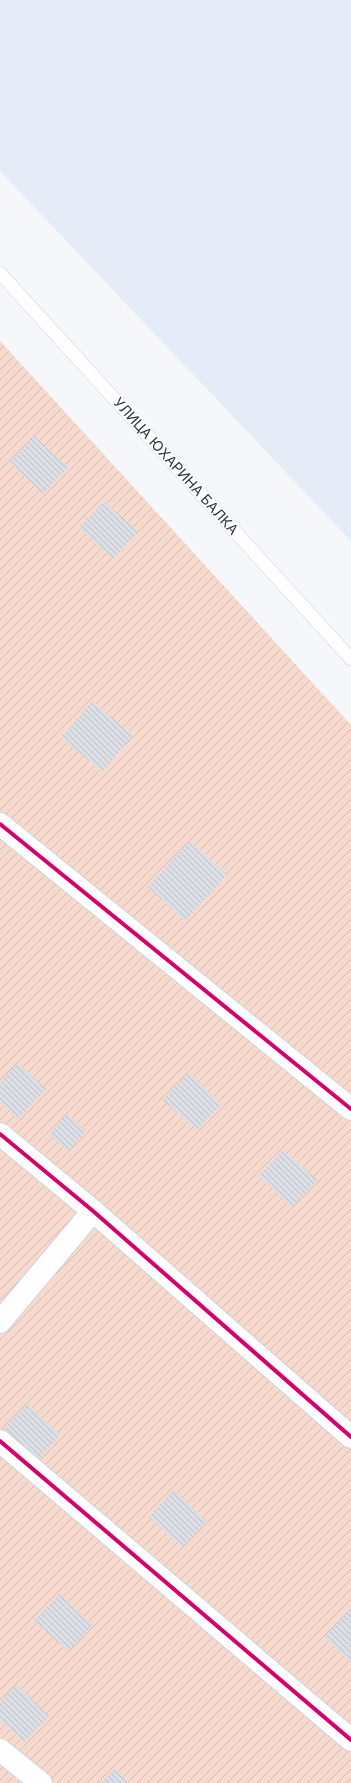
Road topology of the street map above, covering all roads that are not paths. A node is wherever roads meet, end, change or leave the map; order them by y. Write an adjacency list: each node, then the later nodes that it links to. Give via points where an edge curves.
1 (0, 273): 2 (lane, УЛИЦА ЮХАРИНА БАЛКА)
2 (351, 659)
3 (0, 824): 4 (street)
4 (351, 1109)
5 (0, 1134): 6 (street)
6 (93, 1211): 7 (street); 8 (street)
7 (0, 1322)
8 (351, 1438)
9 (0, 1441): 10 (street)
10 (351, 1740)
11 (0, 1750): 12 (street)
12 (41, 1783)

